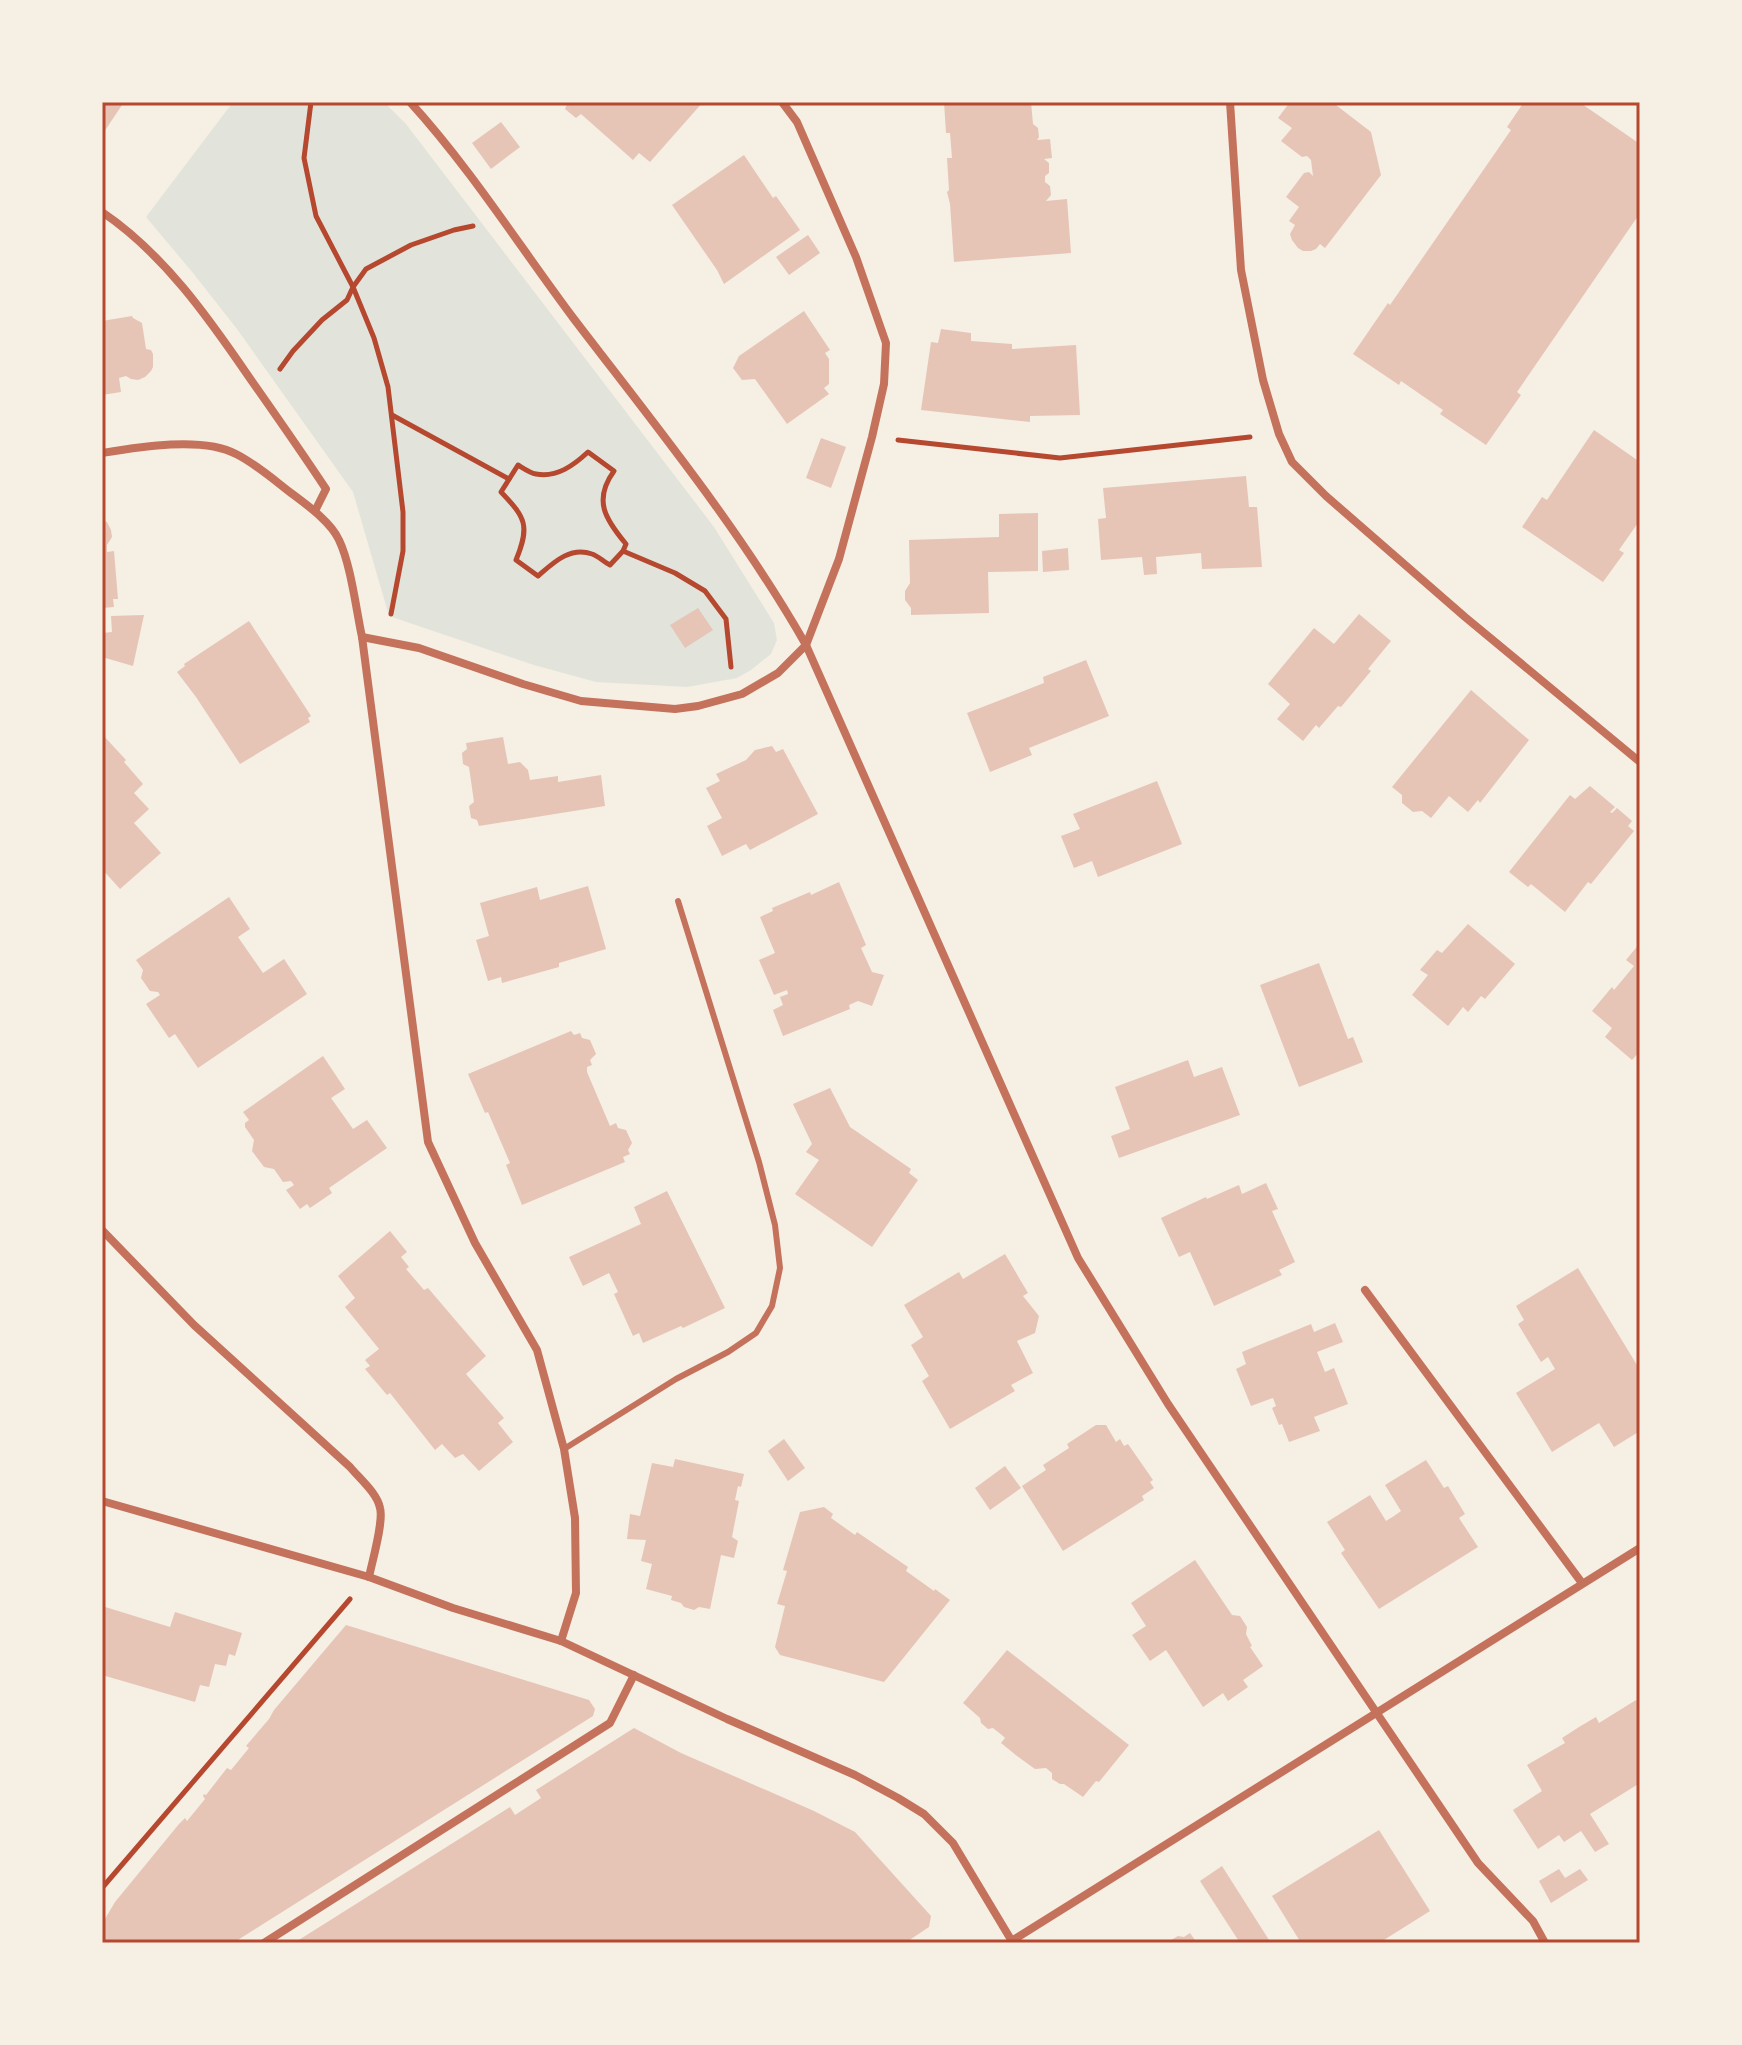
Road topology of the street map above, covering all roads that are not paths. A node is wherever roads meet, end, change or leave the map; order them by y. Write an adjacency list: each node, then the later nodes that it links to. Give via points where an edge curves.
1 (410, 102): 8 (street, via 440,135 708,497)
2 (782, 102): 8 (street, via 797,122 856,257 886,343 884,384 872,437 839,559)
3 (1230, 102): 9 (street, via 1241,270 1263,380 1292,462 1465,617)
4 (102, 212): 6 (street, via 158,260 214,326 326,489)
5 (102, 453): 6 (street, via 210,446 234,453)
6 (315, 511): 7 (street, via 339,539)
7 (362, 637): 8 (street, via 419,648 581,701 675,709 737,695 778,673); 13 (street, via 428,1142 475,1243 537,1350)
8 (806, 645): 20 (street, via 1078,1258 1168,1404)
9 (1640, 762)
10 (678, 901): 13 (lane, via 759,1162 775,1225 778,1281 772,1306 756,1333)
11 (102, 1230): 16 (street, via 194,1325 369,1489 381,1509)
12 (1365, 1290): 17 (street)
13 (564, 1449): 18 (street, via 575,1518 576,1593)
14 (102, 1501): 16 (street)
15 (1640, 1548): 17 (street)
16 (369, 1577): 18 (street)
17 (1582, 1583): 20 (street)
18 (561, 1641): 19 (street)
19 (634, 1675): 21 (street, via 855,1775 924,1814 953,1843); 22 (street, via 610,1723)
20 (1376, 1712): 21 (street); 23 (street, via 1478,1863 1533,1921)
21 (1011, 1942)
22 (264, 1943)
23 (1545, 1943)

